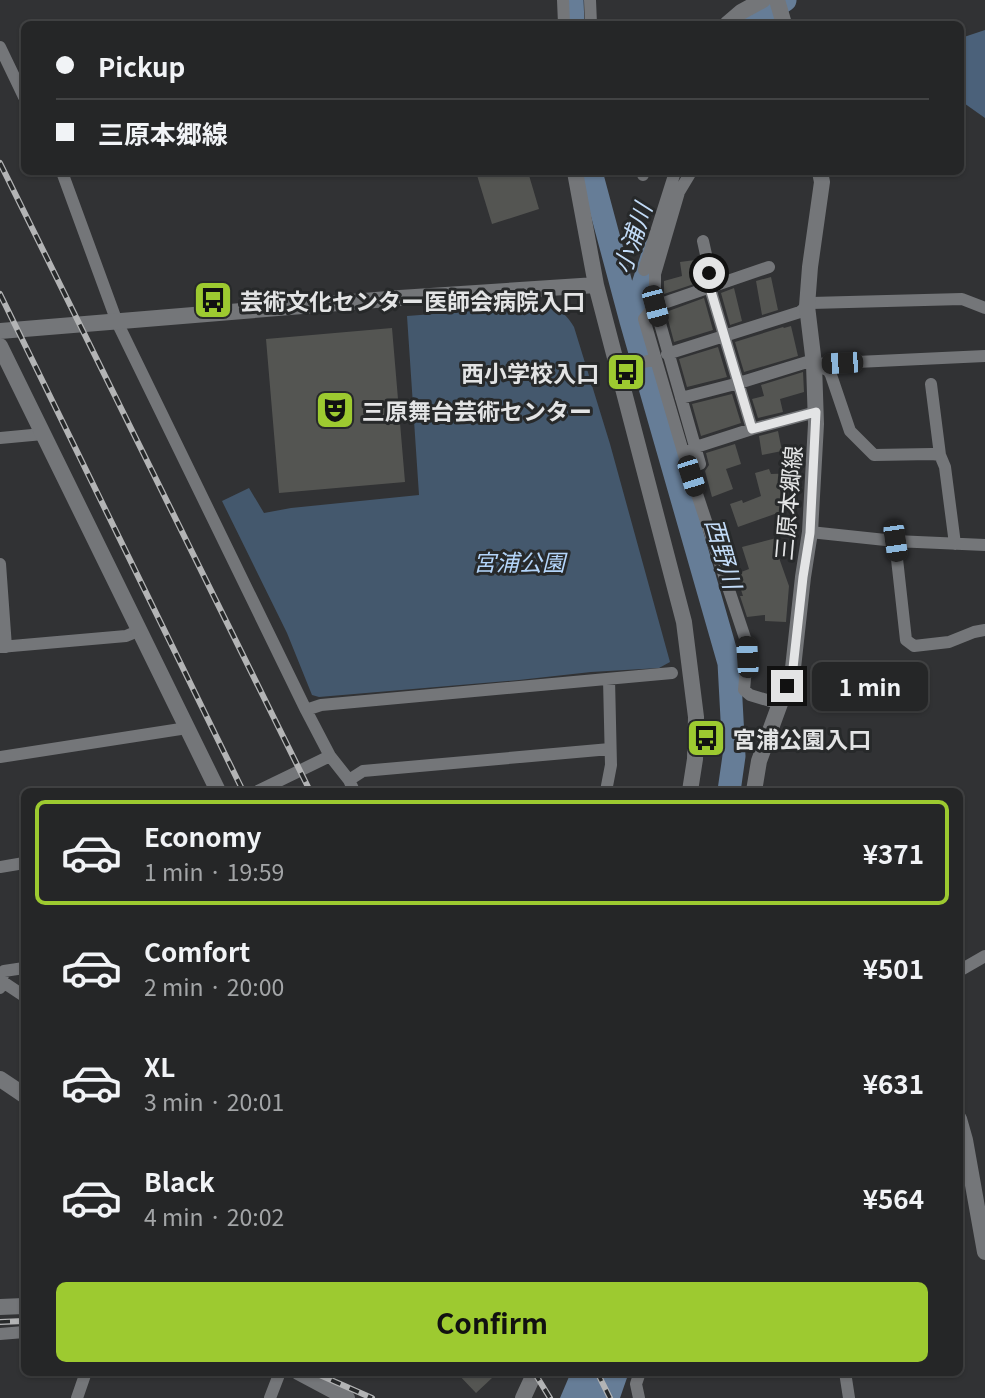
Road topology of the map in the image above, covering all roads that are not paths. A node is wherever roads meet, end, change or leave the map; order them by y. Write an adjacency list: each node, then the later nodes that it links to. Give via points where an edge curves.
1 (563, 0): 5 (street)
2 (590, 0): 6 (street)
3 (763, 0): 7 (street)
4 (777, 0): 8 (street)
5 (564, 21)
6 (592, 21)
7 (730, 21)
8 (783, 21)
9 (0, 47): 10 (street)
10 (21, 91)
11 (63, 175): 24 (street)
12 (576, 175): 19 (street)
13 (674, 175): 18 (street)
14 (689, 175): 21 (street, via 679,192 655,274)
15 (821, 175): 22 (street, 三原本郷線)
16 (703, 241): 20 (street)
17 (769, 267): 20 (street)
18 (643, 270)
19 (596, 285): 24 (street); 63 (street, via 684,622 696,717)
20 (710, 288): 21 (street); 26 (street)
21 (655, 306): 28 (street)
22 (807, 306): 23 (street, via 962,299); 26 (street); 30 (street, 三原本郷線)
23 (985, 308)
24 (117, 322): 25 (street); 54 (street)
25 (0, 331)
26 (723, 337): 28 (street); 32 (street)
27 (0, 346): 37 (street)
28 (661, 356): 31 (street); 34 (street); 40 (street)
29 (985, 356): 30 (street)
30 (814, 365): 32 (street, via 807,362); 35 (street, 三原本郷線); 41 (street, via 828,370 850,431 874,455)
31 (626, 367)
32 (739, 383): 34 (street); 36 (street)
33 (931, 384): 41 (street)
34 (681, 398): 39 (street)
35 (816, 412): 36 (street); 43 (street, 三原本郷線)
36 (752, 429): 39 (street)
37 (43, 434): 38 (street); 48 (street)
38 (0, 438)
39 (696, 447): 40 (street); 42 (street)
40 (684, 455): 53 (street, via 746,641 744,690)
41 (940, 455): 45 (street)
42 (701, 464)
43 (810, 533): 44 (street); 53 (street, 三原本郷線, via 793,668)
44 (895, 541): 45 (street); 49 (street, via 906,640 914,646 937,644)
45 (955, 544): 46 (street)
46 (985, 545)
47 (0, 564): 50 (street)
48 (138, 631): 50 (street, via 126,636); 55 (street)
49 (985, 631)
50 (3, 647)
51 (672, 673): 52 (street)
52 (609, 679): 54 (street); 56 (street)
53 (780, 705): 64 (street, 三原本郷線, via 759,761)
54 (306, 710): 57 (street)
55 (187, 729): 58 (street); 60 (street)
56 (610, 749): 59 (street, via 363,771); 62 (street)
57 (330, 756): 59 (street); 61 (street)
58 (0, 757)
59 (351, 786)
60 (216, 788)
61 (264, 788)
62 (607, 788)
63 (690, 788)
64 (754, 788)
65 (21, 864): 66 (street)
66 (0, 867)
67 (985, 956): 69 (street)
68 (21, 968): 70 (street, via 4,971)
69 (963, 969)
70 (0, 983): 71 (street)
71 (21, 994)
72 (0, 1079): 73 (street)
73 (21, 1093)
74 (963, 1133): 75 (street)
75 (985, 1252)
76 (21, 1306): 77 (street)
77 (0, 1307)
78 (21, 1332): 79 (street)
79 (0, 1334)
80 (85, 1376): 86 (street)
81 (277, 1376): 87 (street)
82 (306, 1376): 88 (street)
83 (533, 1376): 89 (street)
84 (639, 1376): 90 (street)
85 (846, 1376): 91 (street)
86 (77, 1398)
87 (270, 1398)
88 (347, 1398)
89 (523, 1398)
90 (639, 1398)
91 (849, 1398)

